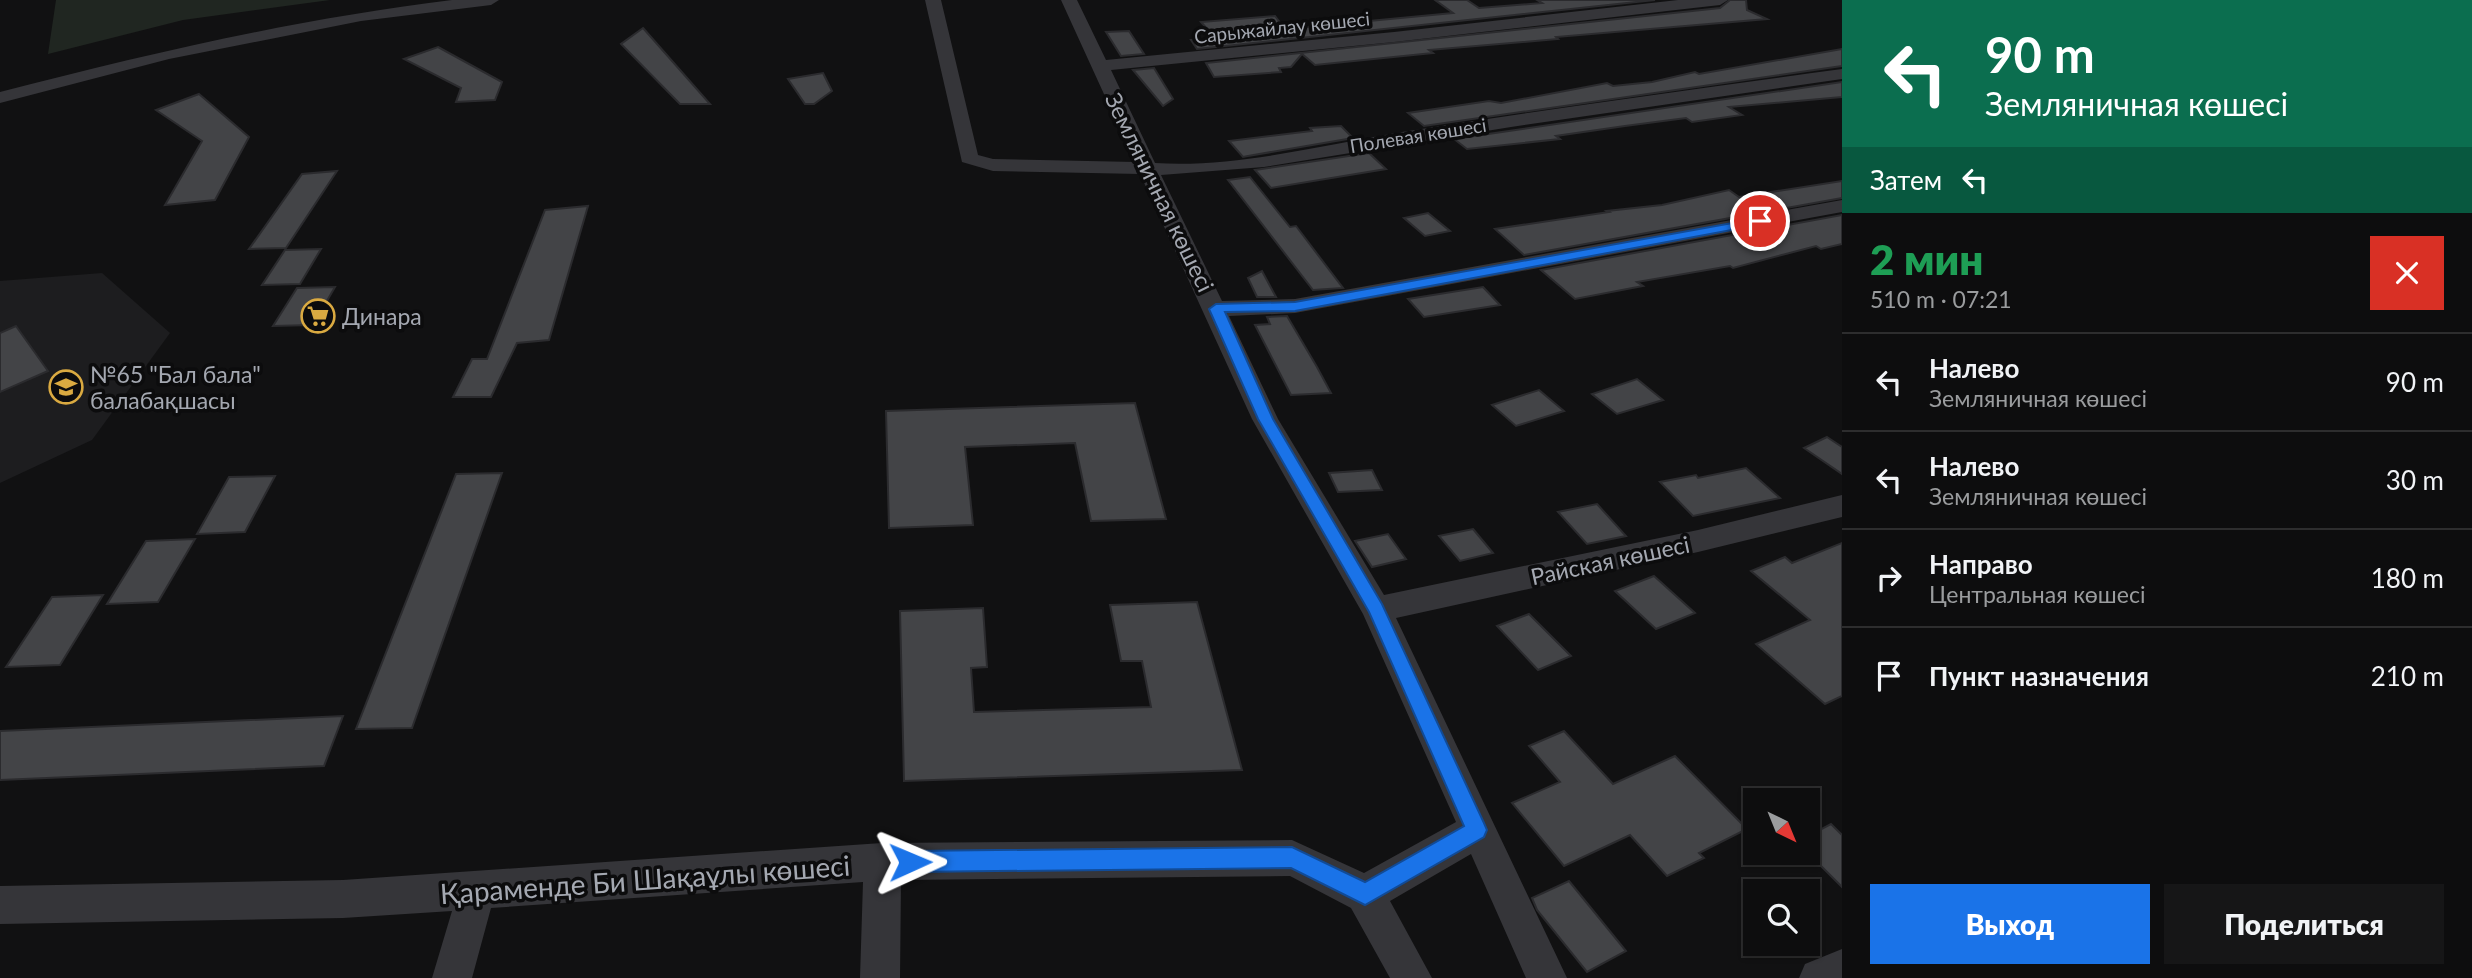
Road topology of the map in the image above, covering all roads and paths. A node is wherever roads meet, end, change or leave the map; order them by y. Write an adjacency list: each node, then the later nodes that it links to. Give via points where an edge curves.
1 (491, 0): 5 (street)
2 (933, 0): 9 (street, Полевая көшесі, via 969,158 993,165)
3 (1069, 0): 6 (street, Земляничная көшесі)
4 (1720, 0): 6 (street, Сарыжайлау көшесі)
5 (361, 8): 8 (street)
6 (1099, 66): 9 (street, Земляничная көшесі)
7 (1842, 74): 9 (street, Полевая көшесі, via 1225,166)
8 (0, 98)
9 (1150, 170): 11 (street, Земляничная көшесі)
10 (1842, 206): 11 (street, via 1295,306)
11 (1216, 309): 13 (street, Земляничная көшесі, via 1265,419)
12 (1842, 506): 13 (street, Райская көшесі)
13 (1376, 609): 14 (street, Земляничная көшесі)
14 (1476, 830): 17 (street); 23 (street, Земляничная көшесі)
15 (883, 862): 16 (street, Қараменде Би Шақаұлы көшесі); 17 (street, Қараменде Би Шақаұлы көшесі, via 1292,858); 21 (street)
16 (476, 892): 18 (street, Қараменде Би Шақаұлы көшесі); 20 (street)
17 (1365, 894): 22 (street)
18 (4, 911)
19 (1842, 969): 24 (street)
20 (452, 978)
21 (880, 978)
22 (1412, 978)
23 (1547, 978)
24 (1819, 978)

